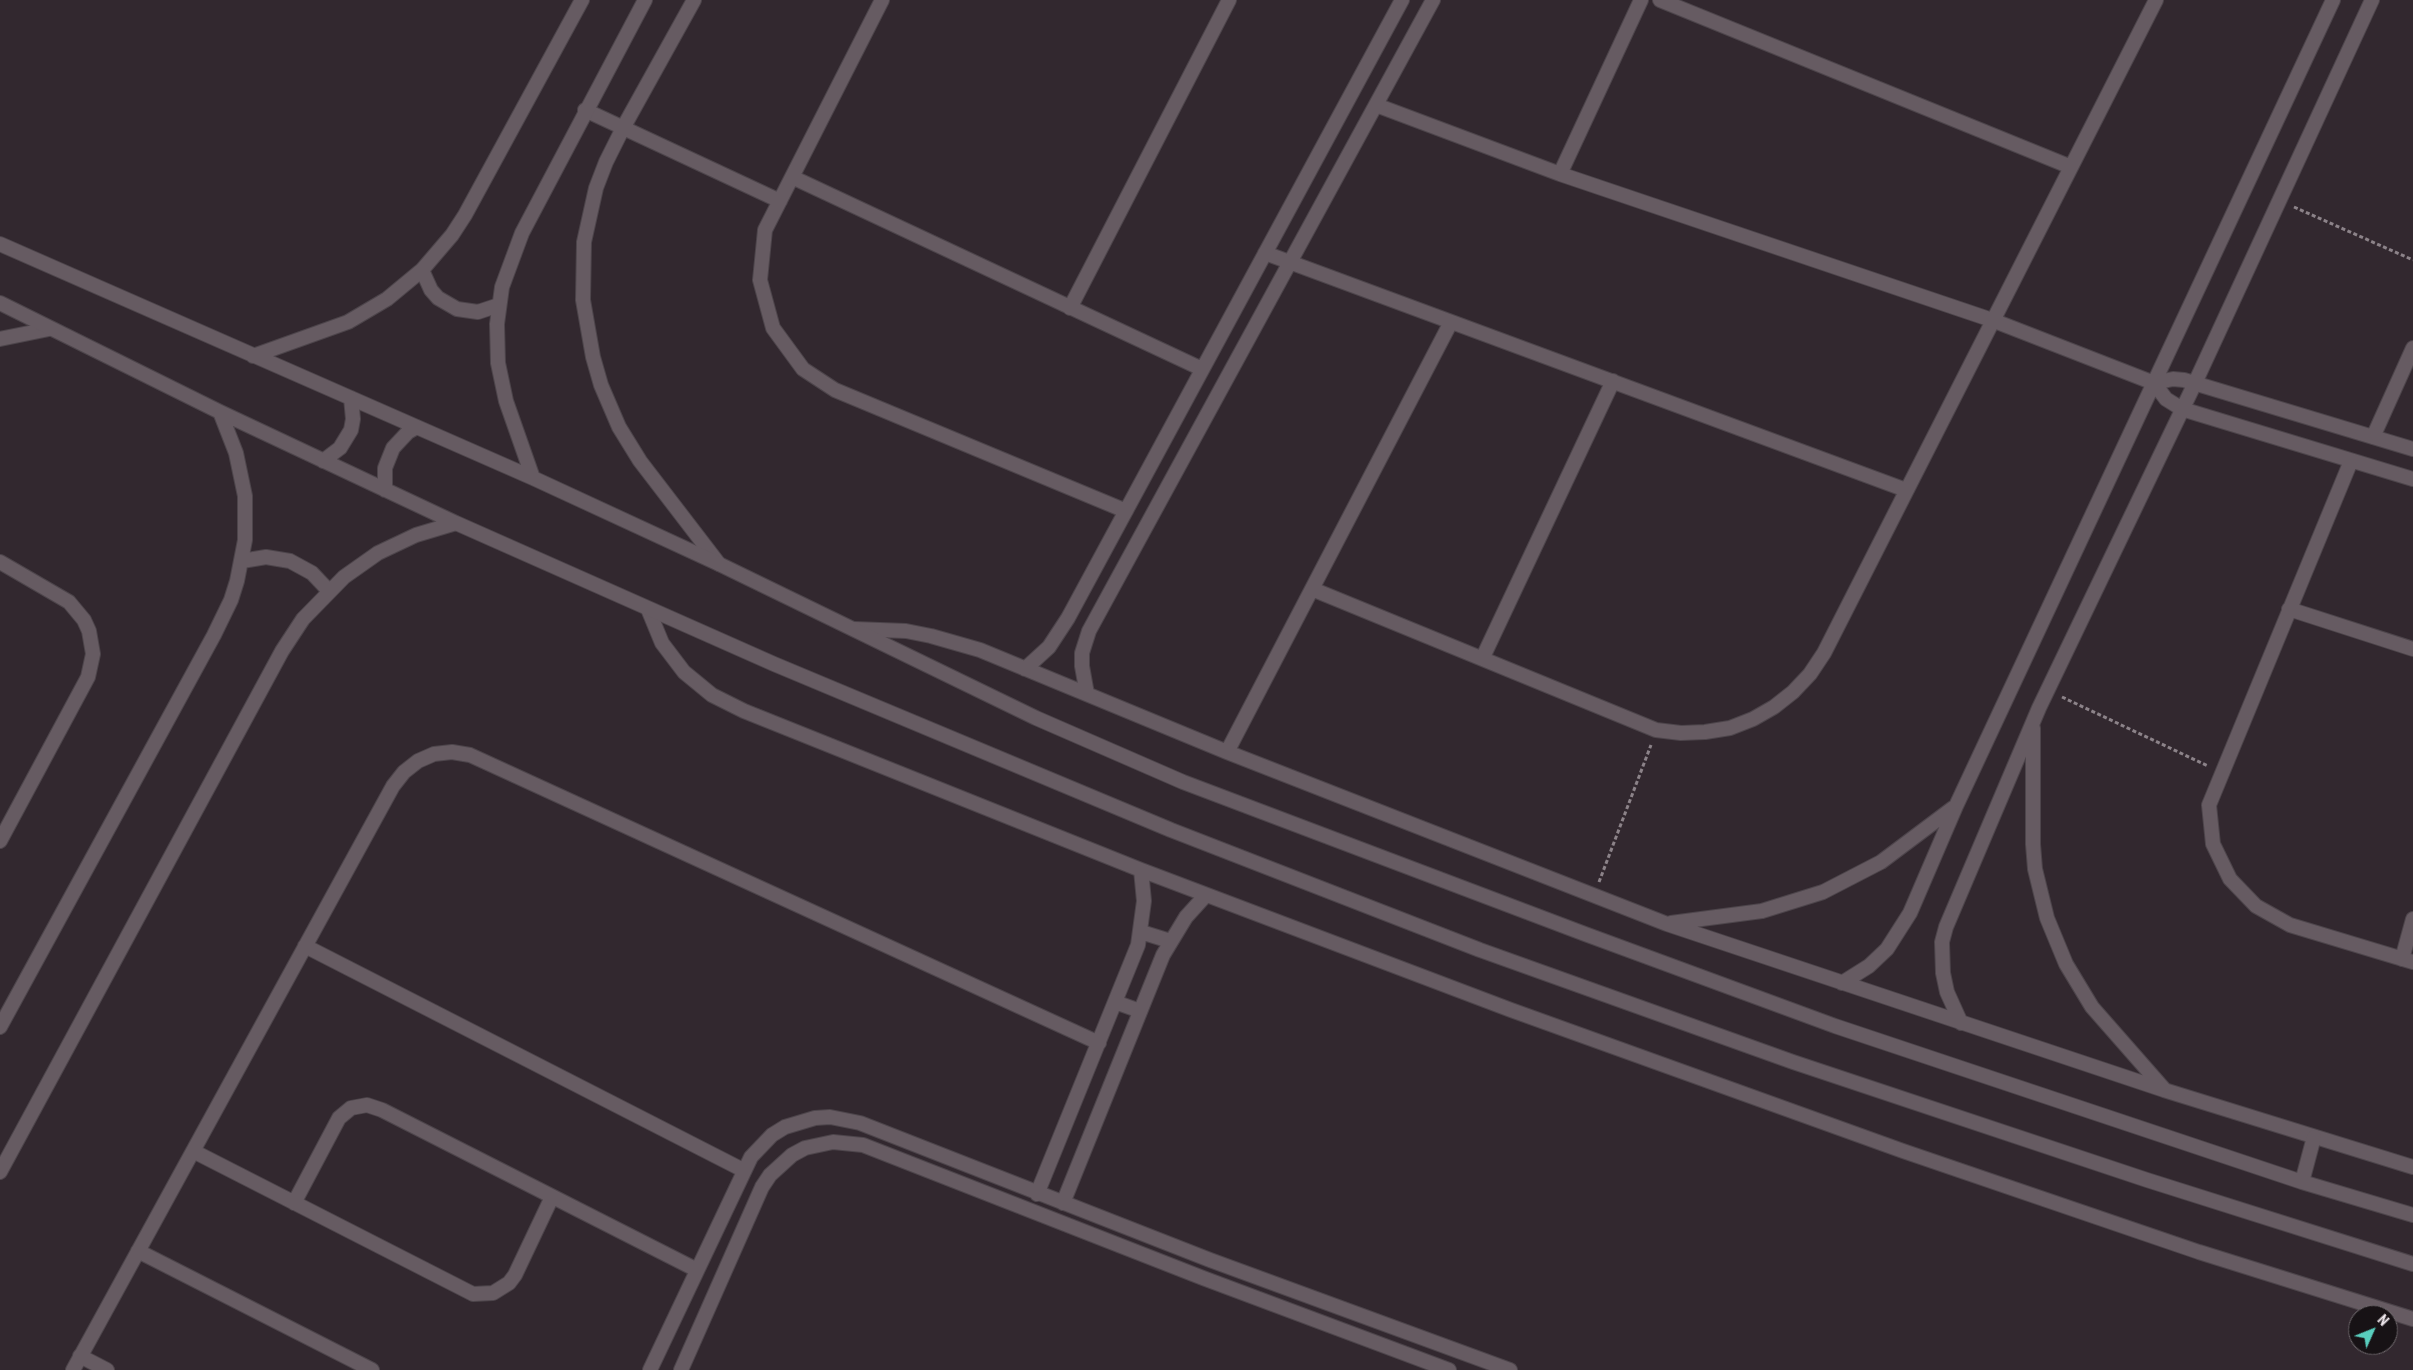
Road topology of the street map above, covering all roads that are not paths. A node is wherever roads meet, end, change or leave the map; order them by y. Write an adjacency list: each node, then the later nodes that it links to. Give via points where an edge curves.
1 (582, 0): 23 (street, via 465,215)
2 (645, 0): 14 (street)
3 (694, 0): 15 (street)
4 (882, 0): 18 (street)
5 (1229, 0): 26 (street)
6 (1402, 0): 21 (street)
7 (1433, 0): 13 (street)
8 (1641, 0): 17 (street)
9 (1660, 0): 16 (street)
10 (2156, 0): 16 (street)
11 (2333, 0): 35 (street)
12 (2372, 0): 36 (street)
13 (1376, 105): 17 (street); 22 (street)
14 (586, 110): 15 (street); 25 (street, via 514,251)
15 (623, 128): 19 (street); 53 (street, via 606,162 589,215 582,271 586,329 601,385 626,440)
16 (2071, 167): 27 (street)
17 (1560, 174): 27 (street)
18 (792, 177): 19 (street); 26 (street)
19 (780, 201): 49 (street, via 765,230 760,280 773,328 802,369 835,390)
20 (0, 244): 32 (street)
21 (1265, 253): 22 (street); 33 (street)
22 (1290, 262): 28 (street); 62 (street, via 1088,631 1082,652)
23 (422, 270): 25 (street, via 438,298 457,309 478,312); 32 (street, via 387,299 348,322)
24 (0, 304): 29 (street)
25 (499, 305): 45 (street, via 497,344 502,382)
26 (1070, 308): 33 (street)
27 (1992, 320): 35 (street); 48 (street)
28 (1451, 322): 34 (street); 54 (street)
29 (49, 329): 30 (street); 39 (street)
30 (0, 339)
31 (2413, 348): 41 (street)
32 (253, 356): 37 (street)
33 (1202, 369): 49 (street)
34 (1613, 381): 48 (street); 60 (street)
35 (2154, 383): 36 (street, via 2173,379); 38 (street); 65 (street)
36 (2195, 383): 38 (street); 41 (street)
37 (351, 398): 40 (street); 43 (street, via 353,419 348,435 340,448)
38 (2182, 410): 44 (street); 63 (street)
39 (220, 412): 43 (street); 51 (street, via 236,453 245,496)
40 (417, 426): 45 (street); 47 (street, via 392,448 385,468)
41 (2374, 437): 42 (street)
42 (2413, 449)
43 (323, 461): 47 (street)
44 (2351, 461): 46 (street); 57 (street)
45 (533, 478): 53 (street)
46 (2413, 479)
47 (385, 490): 50 (street)
48 (1906, 490): 60 (street, via 1824,653 1810,674 1774,707 1730,728 1681,733 1656,730)
49 (1126, 512): 61 (street, via 1060,633)
50 (456, 523): 55 (street, via 416,535 378,553); 56 (street)
51 (242, 561): 55 (street, via 266,557 290,561 312,573); 79 (street, via 223,618)
52 (0, 562): 66 (street, via 70,602 89,631 93,654 88,677)
53 (719, 564): 58 (street)
54 (1312, 589): 60 (street); 64 (street)
55 (328, 591): 86 (street, via 282,651)
56 (648, 609): 67 (street, via 672,658 697,684 727,704); 95 (street, via 1080,794 1480,950 1970,1122)
57 (2289, 609): 59 (street); 74 (street, via 2209,805 2213,844 2230,878 2256,906 2290,925)
58 (854, 629): 61 (street, via 906,631 931,636 980,650); 87 (street, via 1036,718 1257,812 1835,1026)
59 (2413, 649)
60 (1483, 657)
61 (1025, 669): 62 (street)
62 (1087, 694): 64 (street)
63 (2034, 720): 78 (street, via 1944,935 1943,973 1947,992); 81 (street, via 2032,844 2047,918 2066,964 2092,1007)
64 (1227, 752): 70 (street)
65 (1956, 806): 70 (street, via 1881,862 1823,892 1762,911); 75 (street, via 1900,932 1869,966)
66 (0, 841)
67 (1141, 870): 68 (street); 71 (street, via 1144,901)
68 (1206, 895): 72 (street); 97 (street, via 1511,1010 1903,1151 2199,1252)
69 (2413, 919): 74 (street)
70 (1667, 924): 75 (street)
71 (1141, 932): 72 (street); 76 (street)
72 (1170, 941): 77 (street)
73 (305, 946): 80 (street, via 393,786 418,761 434,754 452,752 470,755); 83 (street); 85 (street)
74 (2407, 960)
75 (1842, 983): 78 (street)
76 (1115, 1002): 77 (street); 80 (street)
77 (1140, 1011): 91 (street)
78 (1961, 1023): 81 (street)
79 (0, 1027)
80 (1099, 1042): 88 (street)
81 (2164, 1090): 82 (street)
82 (2314, 1137): 84 (street); 87 (street)
83 (192, 1151): 90 (street); 94 (street)
84 (2413, 1167)
85 (743, 1170): 88 (street, via 760,1145 779,1131 800,1121 830,1117 860,1123); 96 (street)
86 (0, 1172)
87 (2302, 1182): 93 (street)
88 (1033, 1192): 91 (street); 92 (street)
89 (552, 1196): 90 (street, via 367,1105 351,1108 339,1118); 90 (street, via 516,1275 502,1289 483,1295 464,1290); 96 (street)
90 (294, 1203)
91 (1063, 1204): 105 (street)
92 (1022, 1208): 103 (street, via 862,1145 833,1142 805,1148 780,1164 762,1187); 104 (street)
93 (2413, 1214)
94 (138, 1251): 98 (street); 101 (street)
95 (2413, 1264)
96 (697, 1270): 102 (street)
97 (2413, 1319)
98 (80, 1356): 99 (street); 100 (street)
99 (73, 1370)
100 (107, 1370)
101 (372, 1370)
102 (650, 1370)
103 (682, 1370)
104 (1449, 1370)
105 (1510, 1370)

